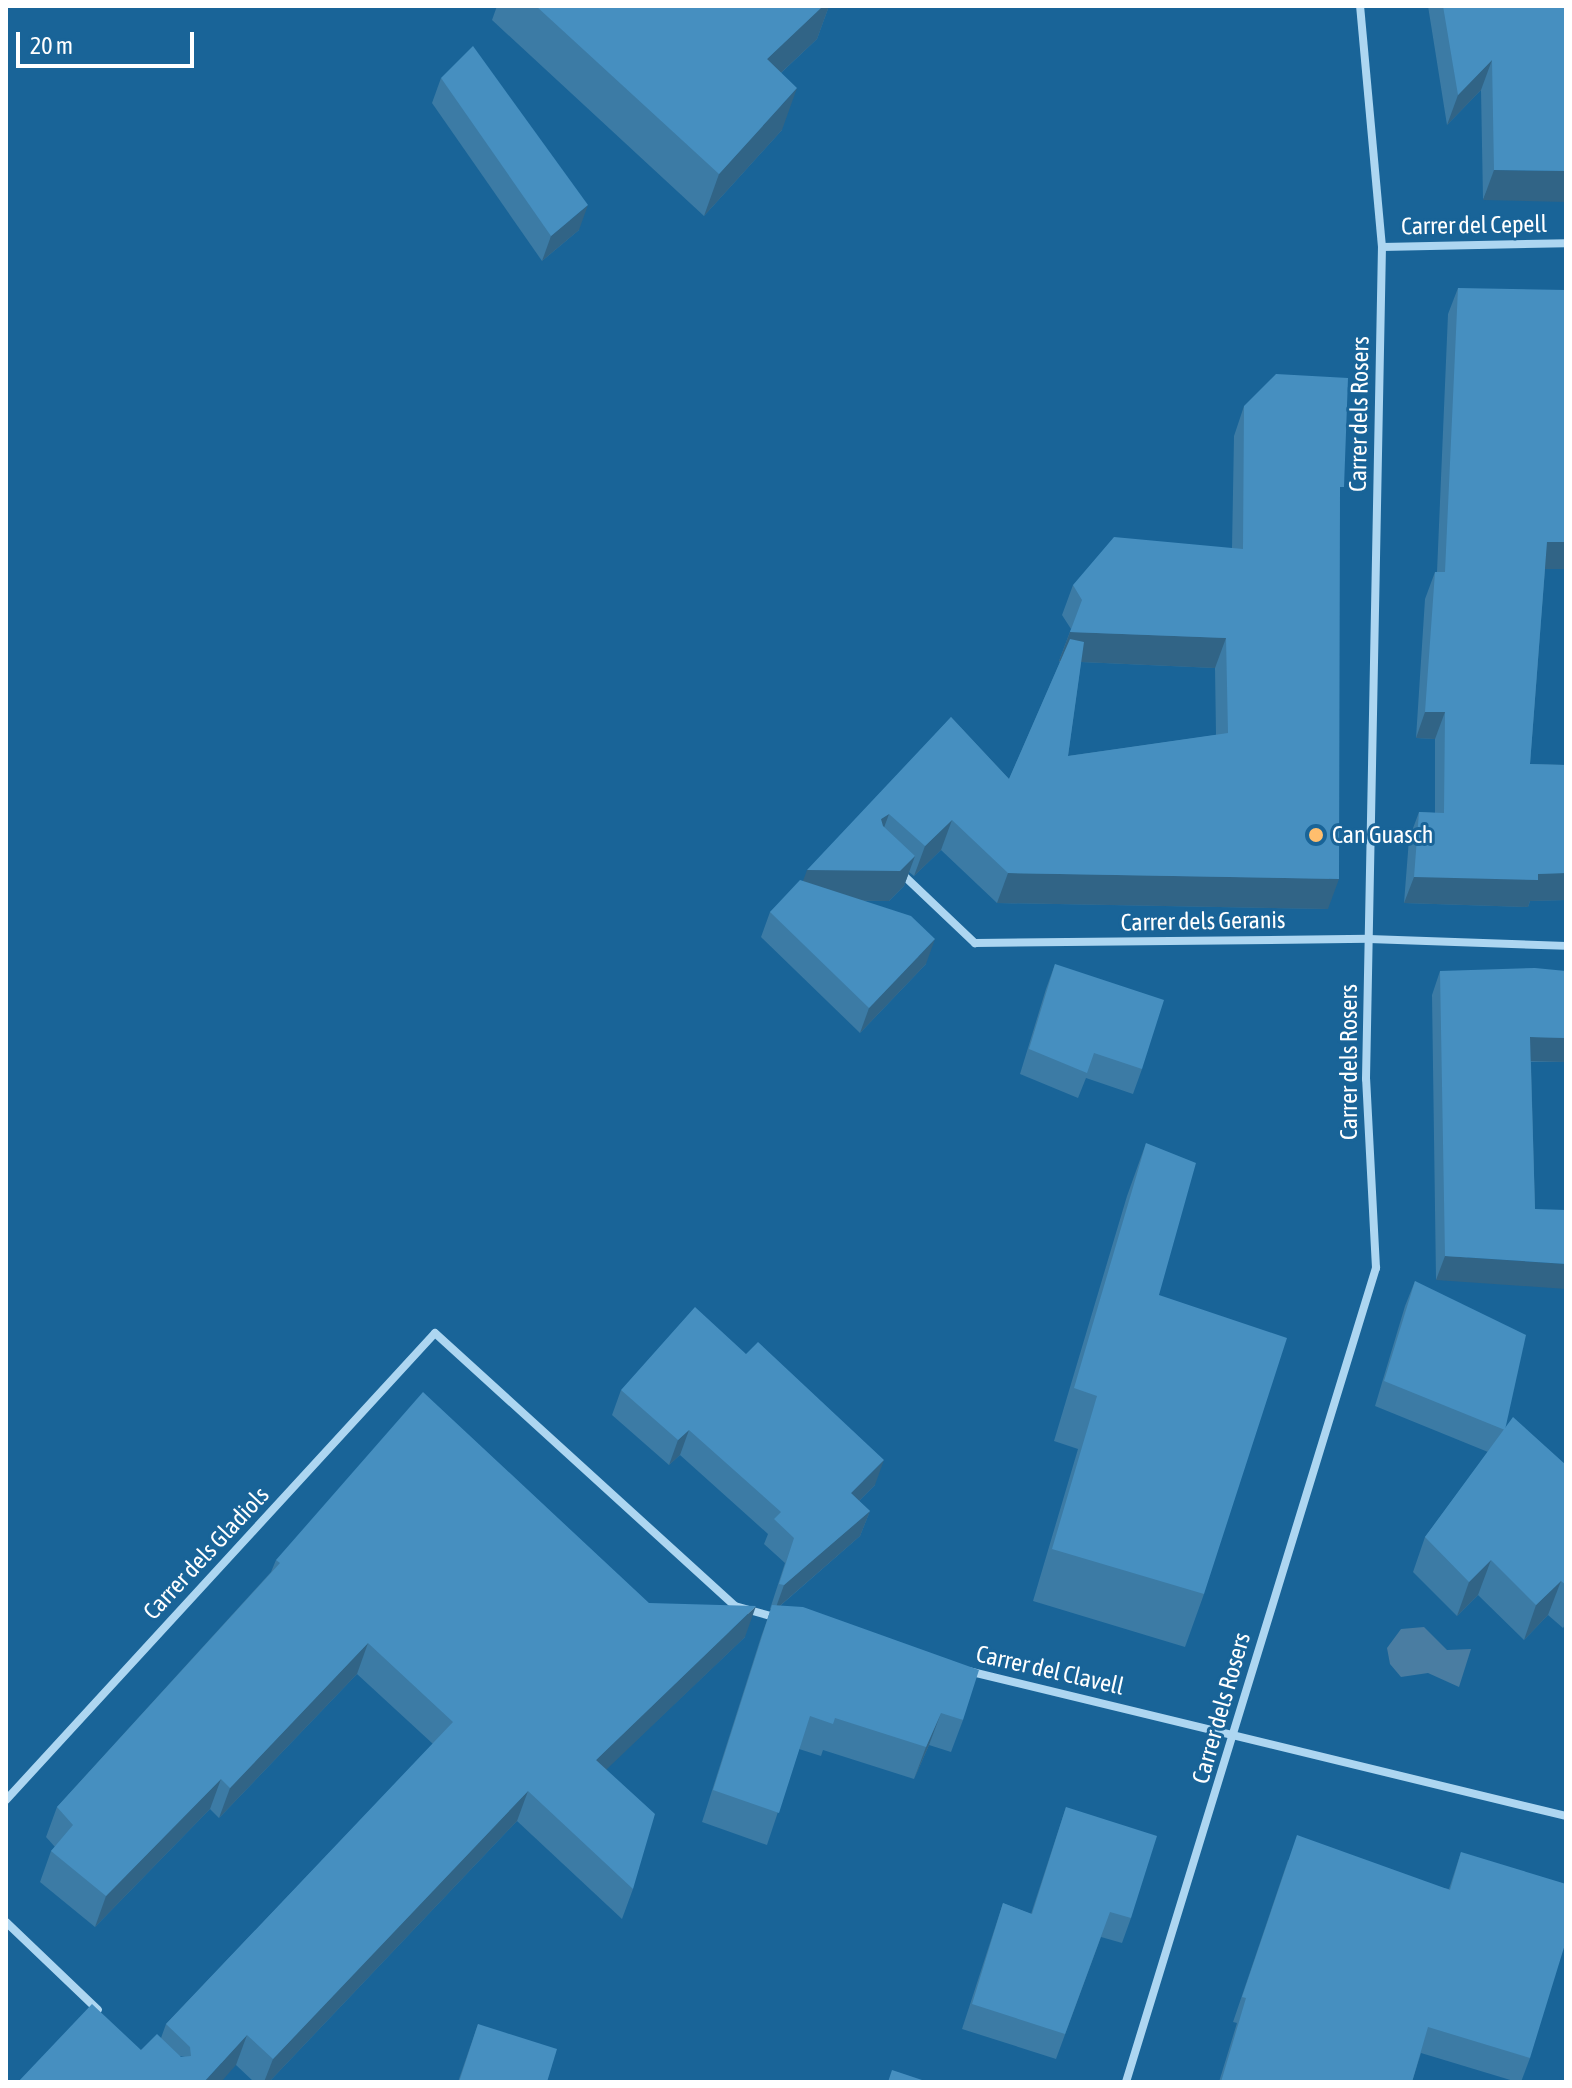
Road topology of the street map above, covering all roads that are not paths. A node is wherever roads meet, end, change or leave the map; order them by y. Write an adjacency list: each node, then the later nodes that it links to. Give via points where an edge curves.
1 (1360, 6): 3 (street, Carrer dels Rosers)
2 (1566, 243): 3 (street, Carrer del Cepell)
3 (1382, 247): 5 (street, Carrer dels Rosers)
4 (888, 861): 5 (street, Carrer dels Geranis, via 975,943)
5 (1369, 939): 6 (street, Carrer dels Geranis); 9 (street, Carrer dels Rosers, via 1366,1079 1376,1268)
6 (1566, 946)
7 (794, 1623): 10 (street, Carrer dels Gladiols, via 735,1606 435,1333)
8 (956, 1668): 9 (street, Carrer del Clavell)
9 (1234, 1738): 11 (street, Carrer del Clavell); 14 (street, Carrer dels Rosers)
10 (6, 1800)
11 (1566, 1816)
12 (6, 1922): 13 (street)
13 (107, 2018)
14 (1126, 2082)

